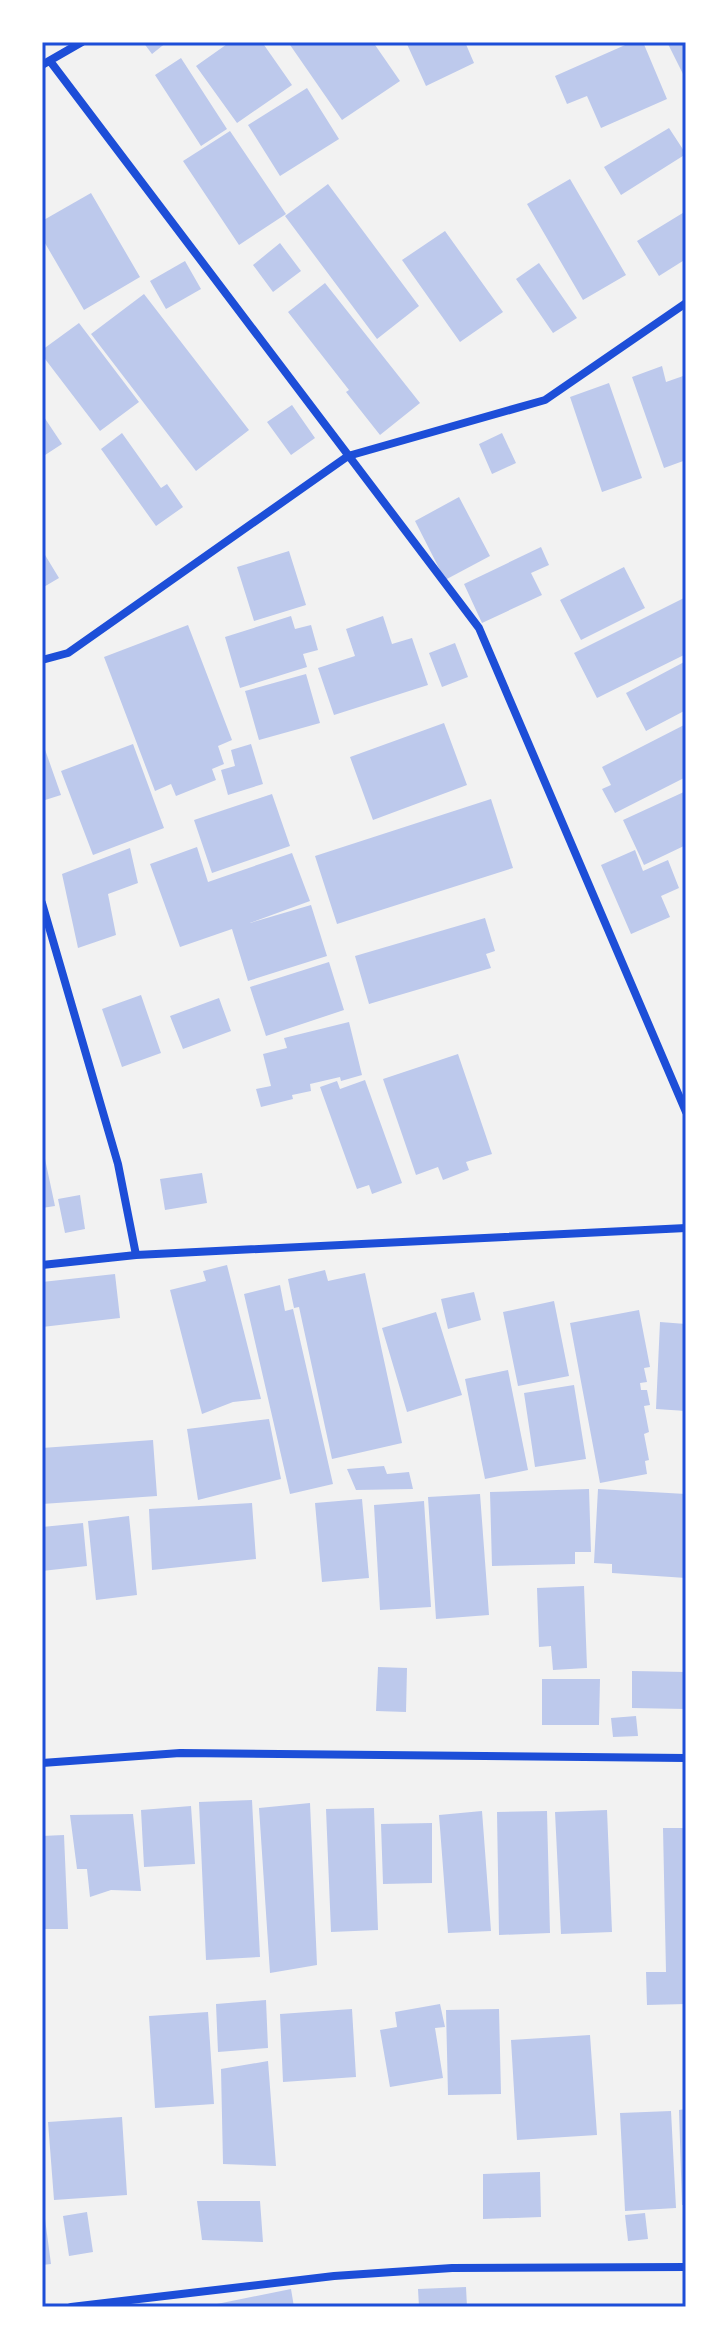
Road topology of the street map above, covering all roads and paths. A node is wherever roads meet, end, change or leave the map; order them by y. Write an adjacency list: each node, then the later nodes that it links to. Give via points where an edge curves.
1 (82, 42): 2 (street)
2 (46, 63): 4 (street)
3 (686, 303): 4 (street, via 545,400)
4 (348, 456): 5 (street, via 68,653); 7 (street, via 479,628)
5 (42, 660)
6 (42, 903): 9 (street, via 118,1164)
7 (686, 1112)
8 (686, 1228): 9 (street)
9 (136, 1255): 10 (street)
10 (42, 1265)
11 (686, 1758): 12 (street, via 180,1753)
12 (42, 1763)
13 (686, 2267): 14 (street, via 452,2268 334,2276)
14 (71, 2307)

